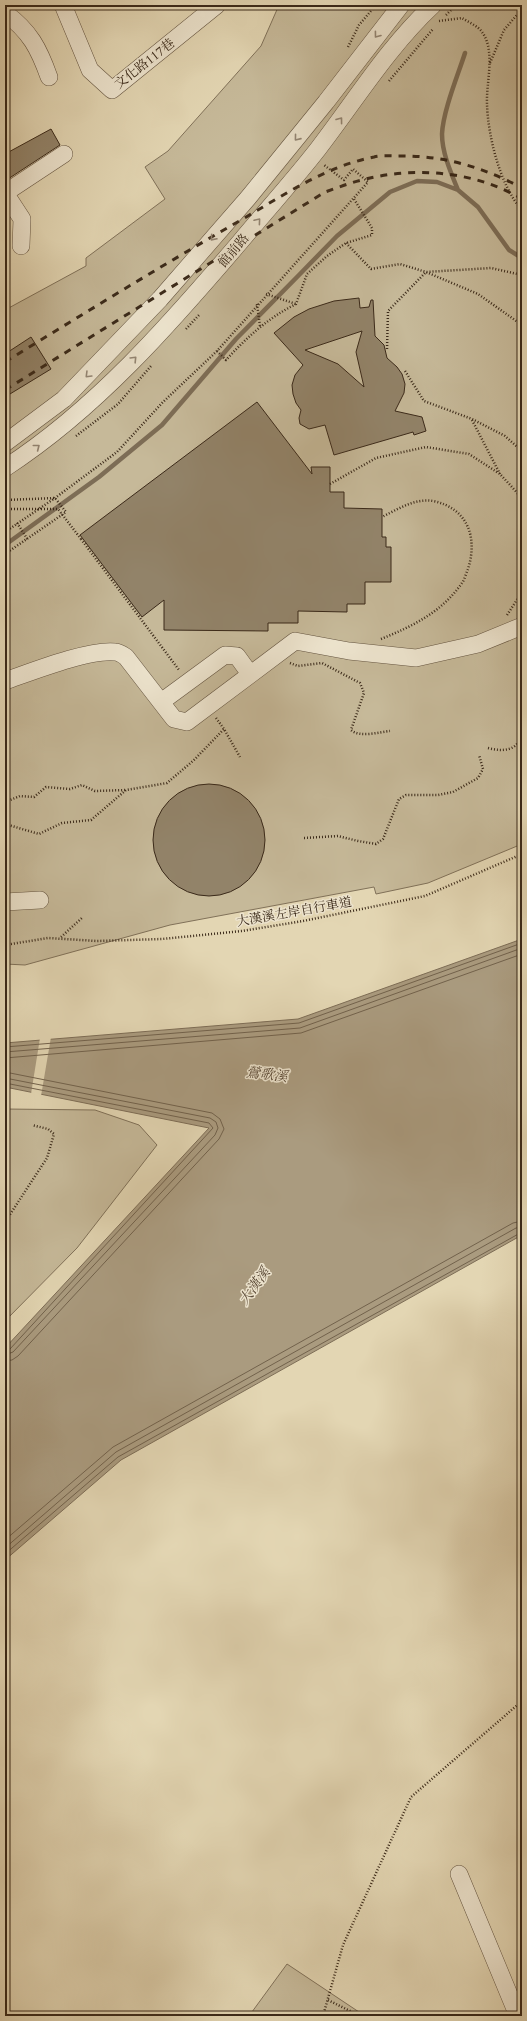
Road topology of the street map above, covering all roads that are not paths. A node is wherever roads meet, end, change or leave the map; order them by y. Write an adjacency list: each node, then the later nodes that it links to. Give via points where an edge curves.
1 (63, 5): 2 (street, 文化路117巷, via 90,70 112,90)
2 (217, 5)
3 (401, 5): 10 (street, 館前路, one-way to 10, via 258,186 160,299 64,399)
4 (433, 5): 11 (street, 館前路, one-way to 4, via 34,449 76,415 132,362 192,298 317,150 411,26)
5 (5, 13): 6 (street, via 20,23 39,48)
6 (49, 76)
7 (64, 154): 8 (street)
8 (5, 193): 9 (street, via 22,219)
9 (22, 246)
10 (5, 443)
11 (5, 468)
12 (522, 626): 13 (street, via 478,644 416,658 349,651 295,641)
13 (250, 674): 15 (street, via 237,656 225,655); 15 (street, via 187,722 174,719)
14 (5, 681): 15 (street, via 58,662 116,652 126,657)
15 (161, 702)
16 (40, 900): 17 (street)
17 (5, 902)
18 (459, 1874): 19 (street)
19 (518, 2016)

